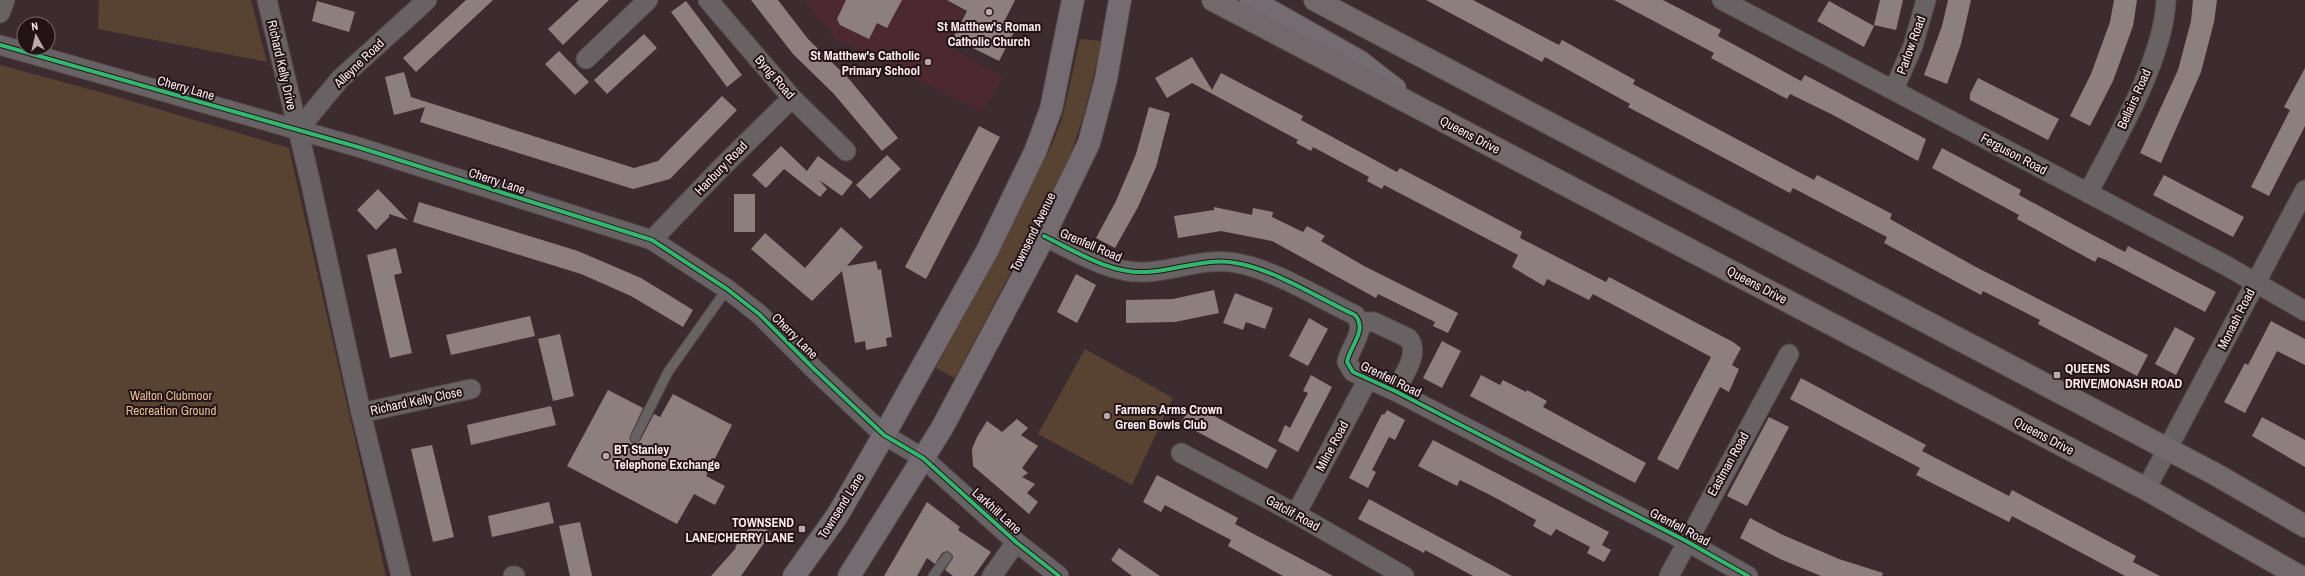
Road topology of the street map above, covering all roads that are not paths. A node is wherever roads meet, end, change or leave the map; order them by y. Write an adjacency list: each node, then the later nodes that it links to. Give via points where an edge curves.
1 (5, 0): 14 (street)
2 (266, 0): 20 (street, Richard Kelly Drive)
3 (427, 0): 20 (street, Alleyne Road, via 340,79)
4 (648, 0): 16 (street)
5 (708, 0): 18 (street, Byng Road)
6 (1073, 0): 35 (main road, via 1051,109 1035,152 987,250)
7 (1120, 0): 24 (main road, Townsend Avenue, via 1106,79 1089,143)
8 (1213, 0): 19 (highway, Queens Drive)
9 (1251, 0): 19 (main road, via 1359,61)
10 (1315, 0): 37 (highway)
11 (1722, 0): 17 (street, Ferguson Road)
12 (1926, 0): 17 (street, Parlow Road, via 1913,46)
13 (2166, 0): 23 (street, Bellairs Road, via 2155,50 2130,113)
14 (0, 13)
15 (0, 45): 20 (street, Cherry Lane)
16 (586, 59)
17 (1894, 89): 23 (street, Ferguson Road)
18 (792, 98): 21 (street, Byng Road); 25 (street, Hanbury Road)
19 (1417, 107): 40 (highway, Queens Drive)
20 (297, 131): 25 (street, Cherry Lane, via 358,147); 34 (street, Richard Kelly Drive)
21 (846, 150)
22 (2305, 190): 26 (street, Monash Road)
23 (2088, 193): 26 (street, Ferguson Road)
24 (1044, 236): 29 (street, Grenfell Road, via 1103,264 1131,271 1169,270 1217,261 1252,267 1355,315); 39 (main road, Townsend Avenue, via 942,428)
25 (652, 240): 27 (street, Cherry Lane)
26 (2255, 282): 28 (street, Ferguson Road); 37 (street, Monash Road)
27 (727, 289): 35 (street, Cherry Lane, via 759,314); 36 (lane, via 668,372)
28 (2305, 311)
29 (1359, 322): 31 (street, Grenfell Road, via 1360,332 1347,362 1353,372); 33 (street, Grenfell Road, via 1374,322 1408,338 1411,342 1414,354)
30 (1789, 354): 43 (street, Eastman Road)
31 (1368, 379): 33 (street, Grenfell Road); 41 (street, Milne Road)
32 (470, 389): 34 (street, Richard Kelly Close)
33 (1395, 391): 43 (street, Grenfell Road)
34 (361, 413): 46 (street, Richard Kelly Drive)
35 (884, 435): 39 (street, Cherry Lane); 47 (main road, Townsend Lane, via 837,516)
36 (635, 438)
37 (2169, 450): 40 (street, Monash Road); 42 (highway)
38 (1180, 453): 41 (street, Gatclif Road)
39 (923, 458): 44 (street, Larkhill Lane); 48 (main road)
40 (2146, 489): 55 (highway, Queens Drive)
41 (1296, 514): 52 (street, Gatclif Road)
42 (2305, 526)
43 (1686, 541): 53 (street, Eastman Road); 54 (street, Grenfell Road)
44 (1016, 542): 50 (street); 51 (street, Larkhill Lane)
45 (946, 557): 49 (lane)
46 (401, 576)
47 (794, 576)
48 (849, 576)
49 (933, 576)
50 (992, 576)
51 (1059, 576)
52 (1404, 576)
53 (1669, 576)
54 (1748, 576)
55 (2299, 576)

